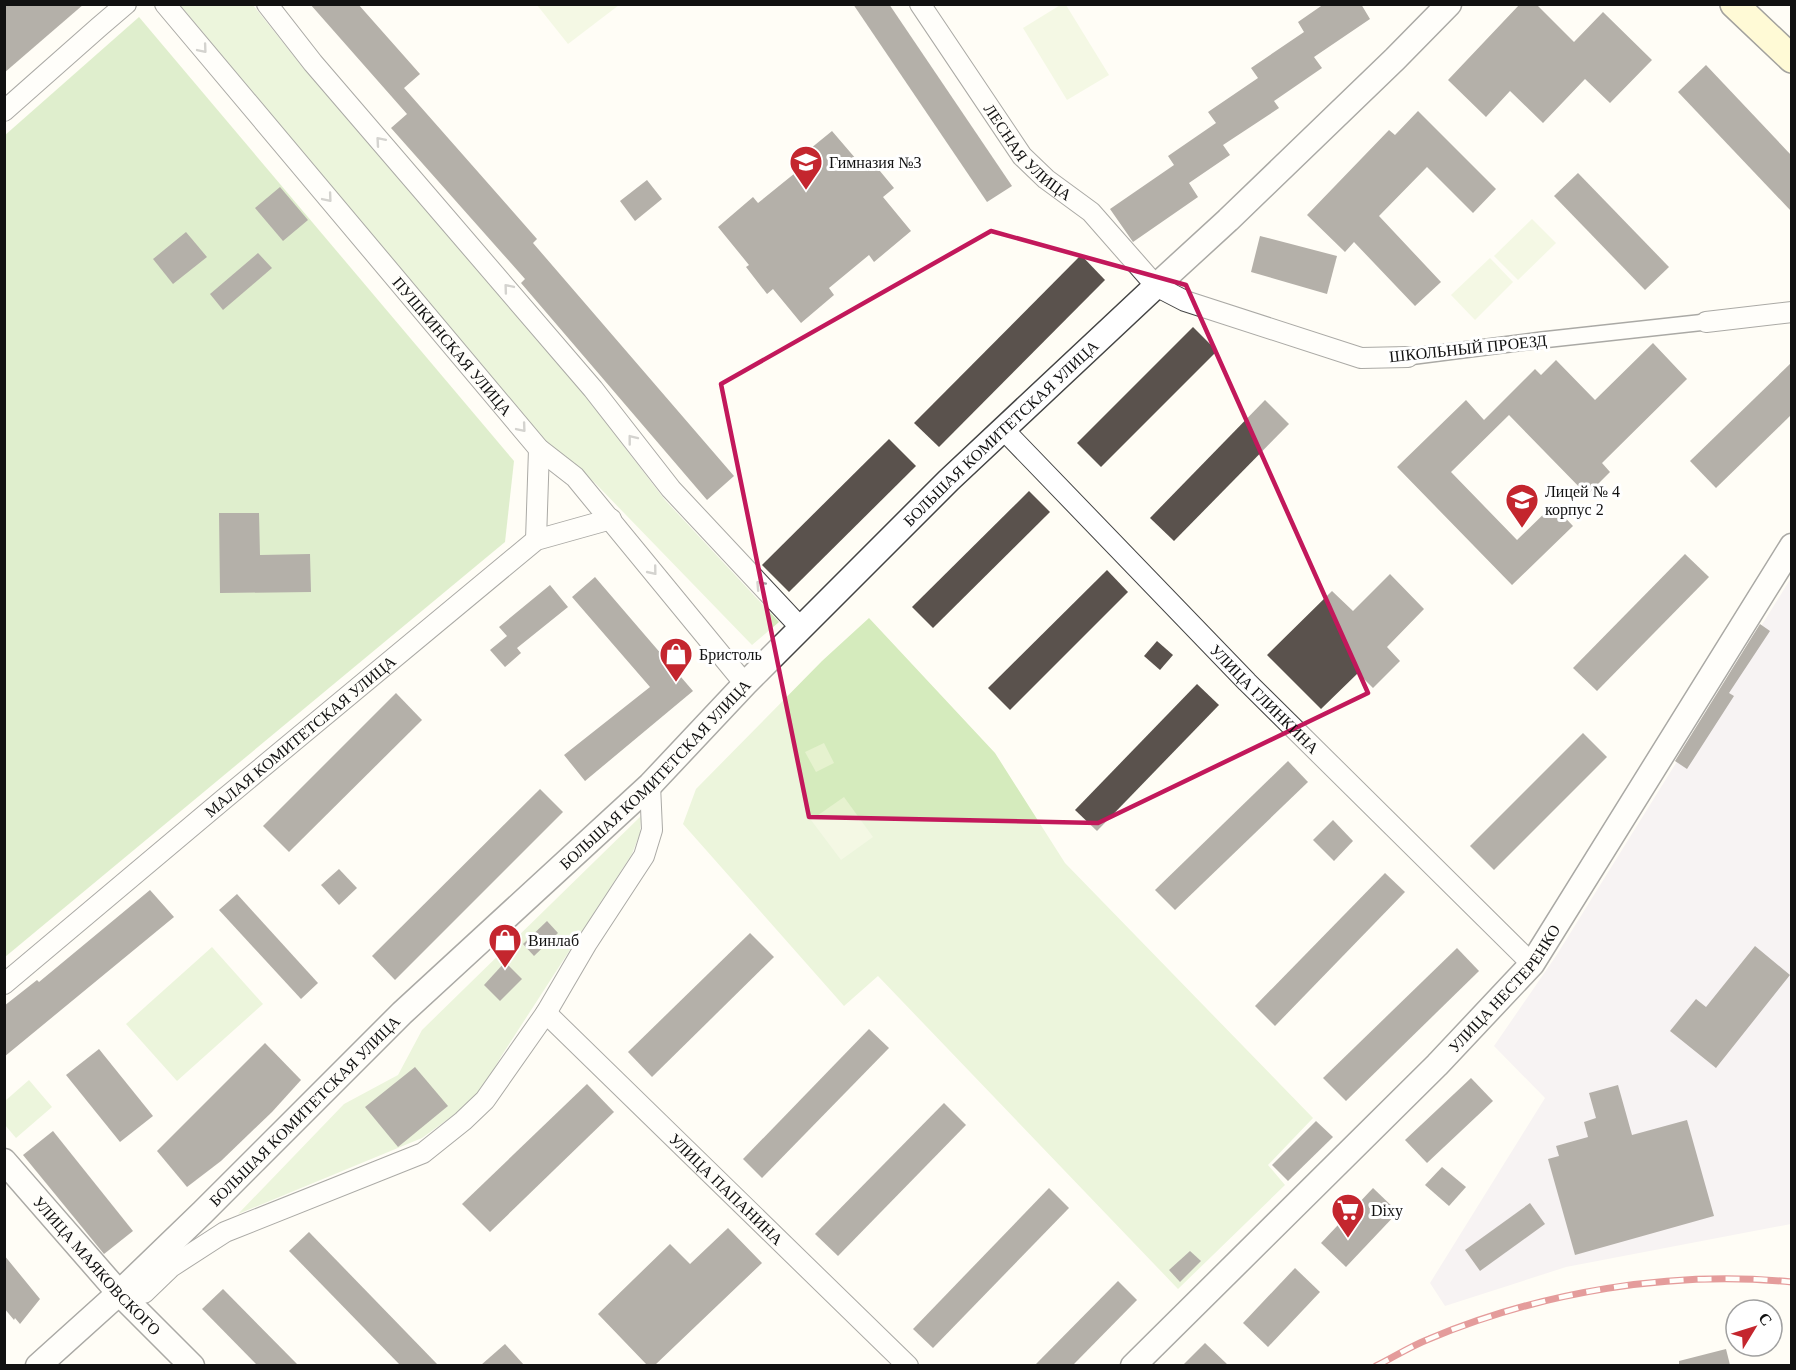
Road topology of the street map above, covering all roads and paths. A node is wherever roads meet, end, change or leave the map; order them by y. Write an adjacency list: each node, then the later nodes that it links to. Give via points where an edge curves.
1 (126, 4): 8 (street)
2 (165, 4): 14 (street, ПУШКИНСКАЯ УЛИЦА, one-way to 14)
3 (267, 4): 18 (street, one-way to 3, via 671,489 593,389)
4 (920, 4): 9 (street, ЛЕСНАЯ УЛИЦА, via 1022,156 1090,212)
5 (1449, 4): 9 (street, БОЛЬШАЯ КОМИТЕТСКАЯ УЛИЦА)
6 (1734, 4): 7 (main road)
7 (1791, 59)
8 (4, 111)
9 (1156, 286): 12 (street, ШКОЛЬНЫЙ ПРОЕЗД, via 1185,301 1361,358); 13 (street, БОЛЬШАЯ КОМИТЕТСКАЯ УЛИЦА)
10 (1791, 312): 11 (street, ШКОЛЬНЫЙ ПРОЕЗД)
11 (1706, 322): 12 (street, ШКОЛЬНЫЙ ПРОЕЗД)
12 (1408, 357)
13 (1003, 429): 18 (street, БОЛЬШАЯ КОМИТЕТСКАЯ УЛИЦА); 21 (street, УЛИЦА ГЛИНКИНА, via 1247,682)
14 (539, 449): 15 (street, ПУШКИНСКАЯ УЛИЦА, via 575,477); 16 (street)
15 (611, 519): 16 (street, МАЛАЯ КОМИТЕТСКАЯ УЛИЦА); 19 (street, ПУШКИНСКАЯ УЛИЦА, one-way to 19)
16 (536, 540): 22 (street, МАЛАЯ КОМИТЕТСКАЯ УЛИЦА)
17 (1791, 546): 21 (street, УЛИЦА НЕСТЕРЕНКО)
18 (801, 627): 19 (street, БОЛЬШАЯ КОМИТЕТСКАЯ УЛИЦА)
19 (745, 684): 20 (street, БОЛЬШАЯ КОМИТЕТСКАЯ УЛИЦА)
20 (650, 785): 23 (street, via 652,830 644,855); 25 (street, БОЛЬШАЯ КОМИТЕТСКАЯ УЛИЦА, via 402,1013)
21 (1532, 964): 31 (street, УЛИЦА НЕСТЕРЕНКО, via 1437,1065)
22 (4, 984)
23 (546, 1013): 26 (street, via 485,1100 423,1153); 30 (street, УЛИЦА ПАПАНИНА)
24 (4, 1161): 27 (street, УЛИЦА МАЯКОВСКОГО)
25 (203, 1212): 26 (street); 27 (street, БОЛЬШАЯ КОМИТЕТСКАЯ УЛИЦА)
26 (225, 1232): 27 (street, via 171,1267 144,1293)
27 (119, 1293): 28 (street, БОЛЬШАЯ КОМИТЕТСКАЯ УЛИЦА); 29 (street, УЛИЦА МАЯКОВСКОГО)
28 (38, 1365)
29 (192, 1365)
30 (908, 1365)
31 (1133, 1365)

